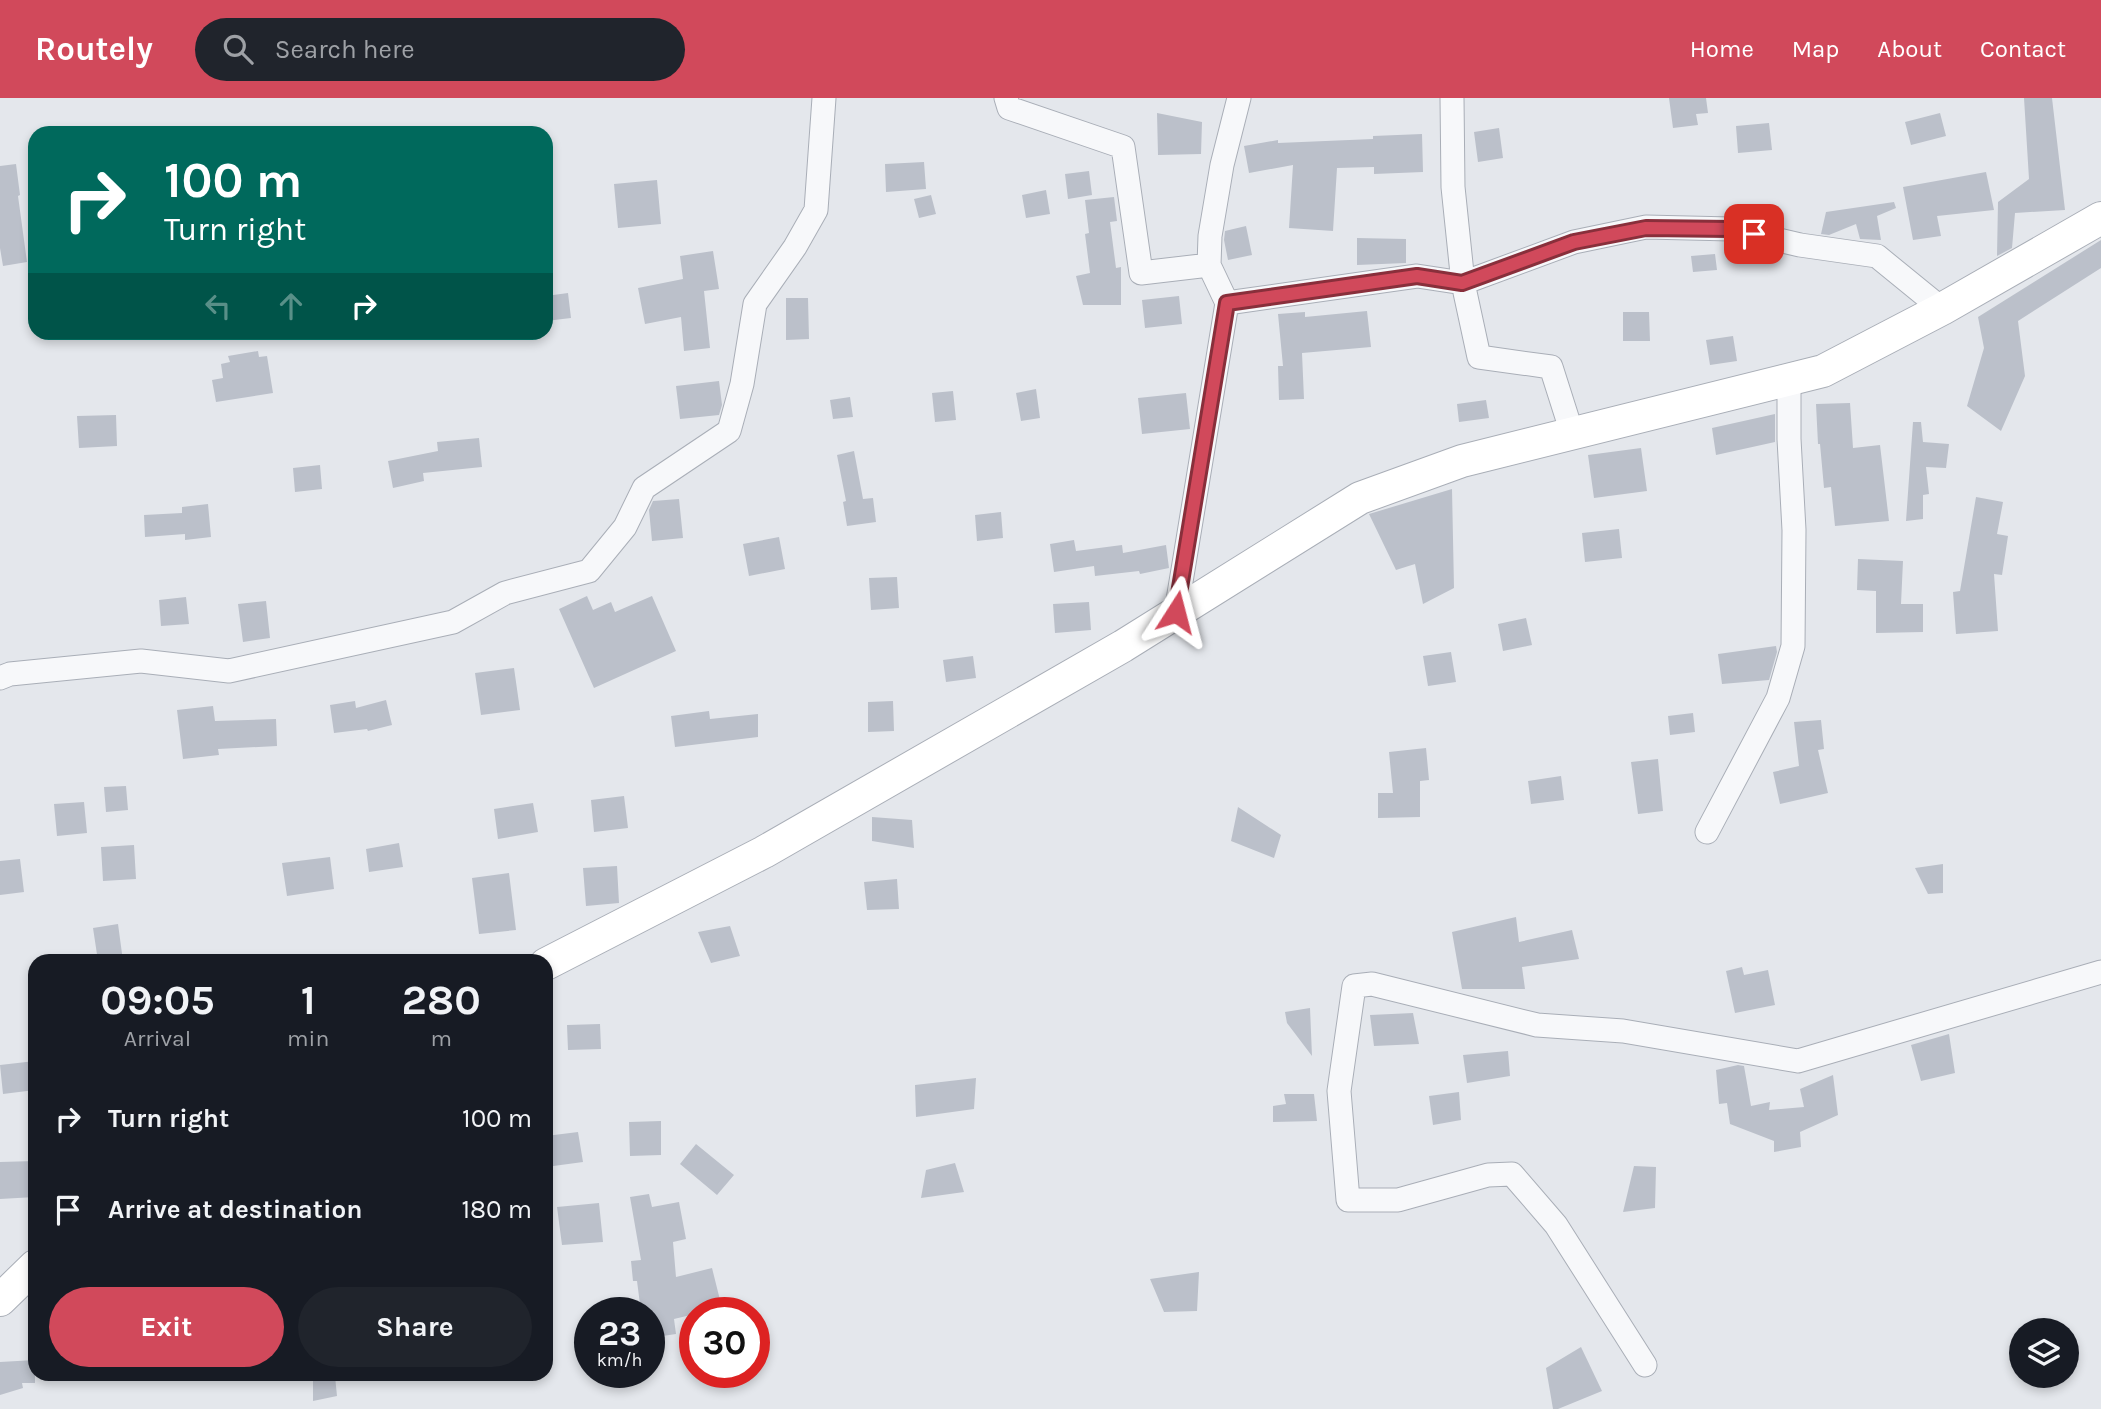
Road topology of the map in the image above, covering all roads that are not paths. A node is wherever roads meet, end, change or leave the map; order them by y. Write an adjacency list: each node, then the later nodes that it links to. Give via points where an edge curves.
1 (824, 98): 13 (street, via 816,211 755,304 729,431 644,488 625,527 589,571 505,593 453,622 229,671 141,662)
2 (1006, 98): 6 (street, via 1009,108 1123,147 1141,273)
3 (1239, 98): 6 (street, via 1220,177)
4 (1452, 98): 7 (street, via 1453,187)
5 (2101, 218): 9 (street)
6 (1209, 265): 8 (street)
7 (1462, 283): 8 (street, via 1417,276); 9 (street, via 1574,242 1622,232 1731,229 1877,256); 11 (street, via 1479,356 1551,367)
8 (1227, 303): 12 (street)
9 (1942, 309): 10 (street, via 1823,371)
10 (1788, 379): 11 (street); 14 (street, via 1793,646 1778,698)
11 (1572, 433): 12 (street, via 1462,460 1360,498)
12 (1176, 612): 15 (street, via 764,852)
13 (0, 678)
14 (1707, 832)
15 (553, 960)
16 (2101, 972): 19 (street, via 1798,1060 1623,1031 1537,1026 1372,984 1354,986 1339,1091 1349,1200 1398,1200 1488,1175 1512,1174 1556,1225)
17 (28, 1273): 18 (street)
18 (0, 1300)
19 (1645, 1365)

